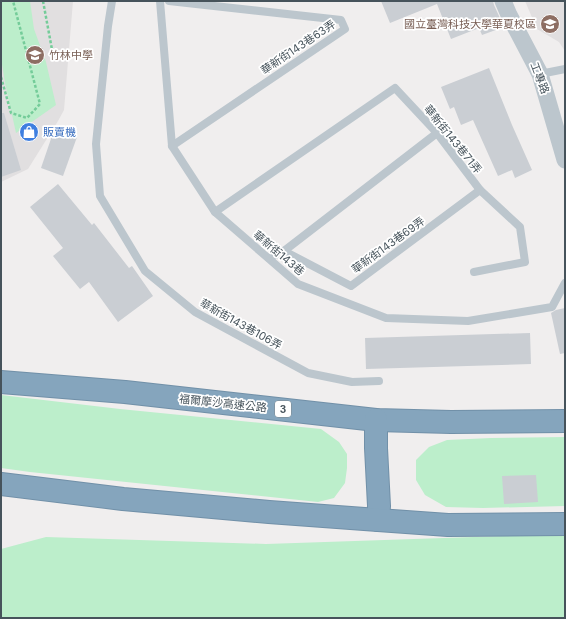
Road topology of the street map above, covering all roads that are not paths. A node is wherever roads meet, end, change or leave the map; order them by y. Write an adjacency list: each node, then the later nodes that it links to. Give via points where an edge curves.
1 (112, 1): 16 (lane, 華新街143巷106弄, via 96,144 100,196 145,271 195,312 308,373 352,382)
2 (160, 1): 8 (lane, 華新街143巷)
3 (169, 1): 8 (lane, 華新街143巷63弄, via 341,20 345,29)
4 (503, 1): 6 (street, 工專路)
5 (565, 69): 6 (lane)
6 (540, 74): 9 (street, 工專路)
7 (437, 133): 10 (lane, 華新街143巷71弄); 11 (lane, 華新街143巷71弄, via 395,88); 12 (lane)
8 (172, 146): 11 (lane, 華新街143巷)
9 (565, 160)
10 (480, 190): 12 (lane, 華新街143巷69弄, via 351,286); 14 (lane, 華新街143巷71弄, via 520,227 525,262)
11 (215, 212): 13 (lane, 華新街143巷)
12 (284, 251): 13 (lane)
13 (269, 258): 15 (lane, 華新街143巷, via 298,284 386,318 468,321 552,307)
14 (474, 272)
15 (565, 283)
16 (379, 381)
17 (1, 382): 18 (highway, 福爾摩沙高速公路 / 3, via 125,392)
18 (376, 420): 19 (highway, 福爾摩沙高速公路 / 3); 21 (highway)
19 (565, 421)
20 (1, 484): 21 (highway, via 269,512)
21 (378, 520): 22 (highway, via 448,525)
22 (565, 524)

